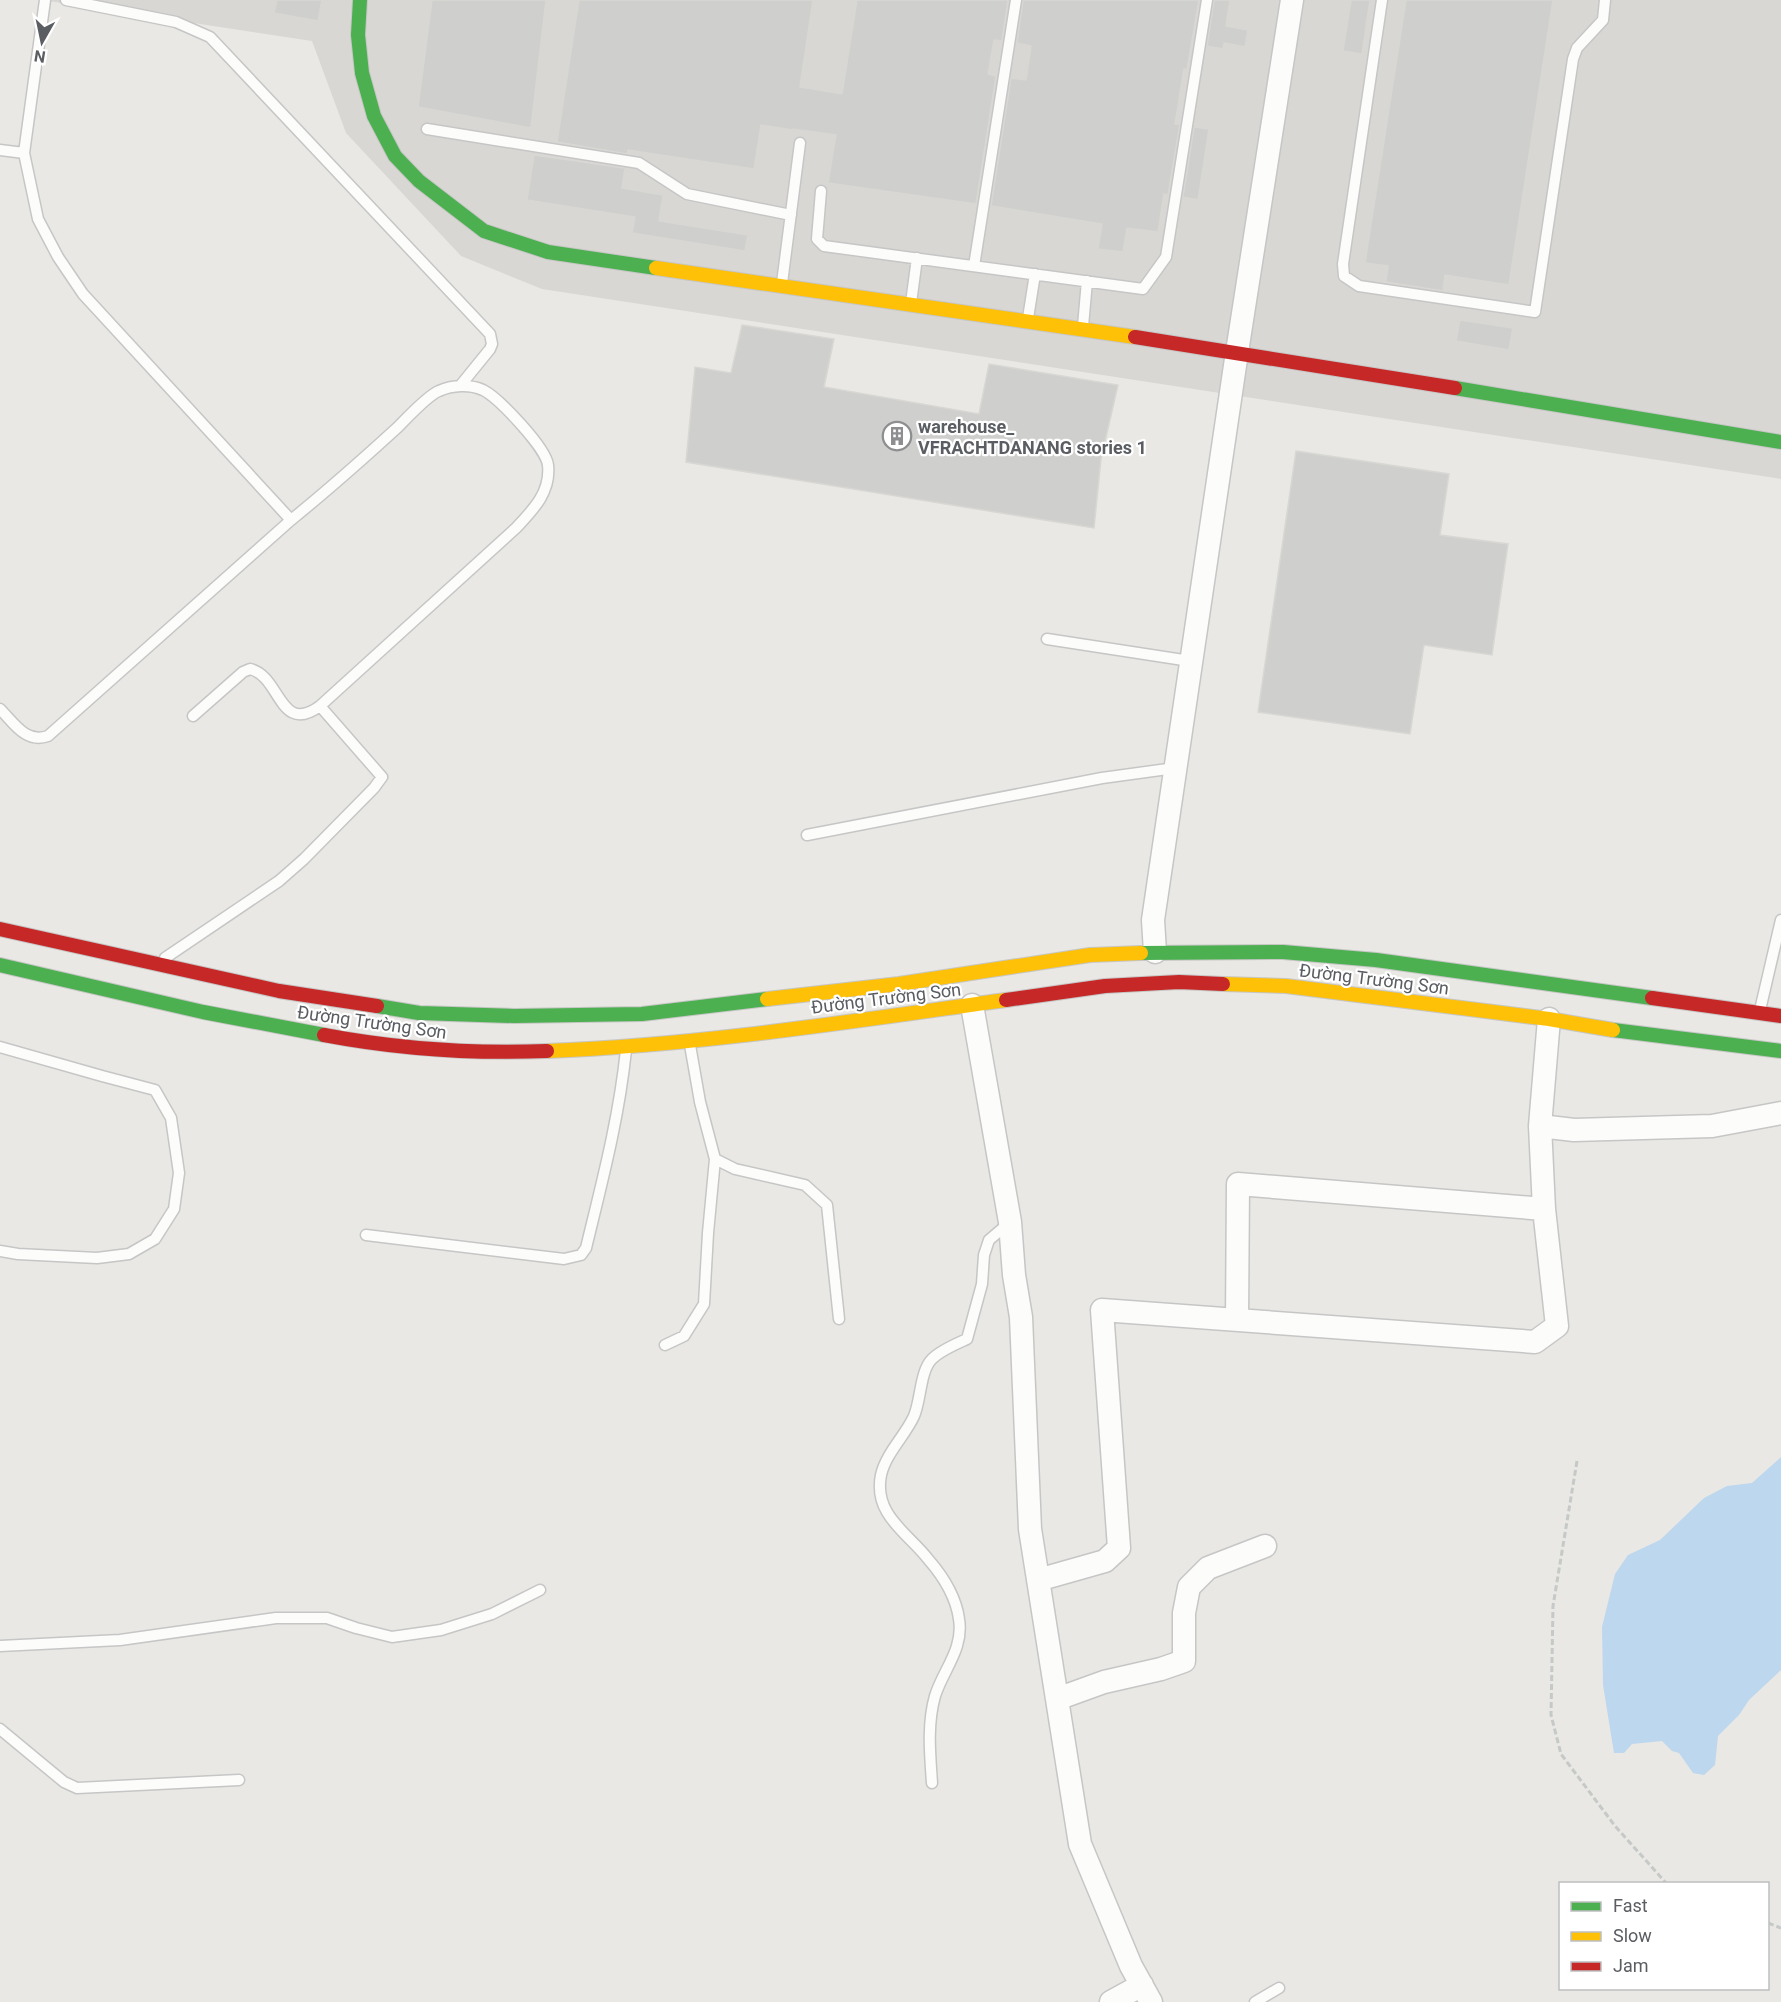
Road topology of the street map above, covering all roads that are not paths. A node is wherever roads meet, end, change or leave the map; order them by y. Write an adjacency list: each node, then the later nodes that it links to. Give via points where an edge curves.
1 (45, 0): 12 (lane)
2 (66, 0): 24 (lane, via 176,22 210,37 490,334 490,349)
3 (360, 0): 19 (main road, via 362,73 374,116 395,156 419,181 484,231 548,252)
4 (1016, 0): 16 (lane)
5 (1207, 0): 18 (lane, via 1166,257 1143,289)
6 (1292, 0): 23 (street)
7 (1382, 0): 8 (lane, via 1344,276 1359,286 1535,312 1573,59 1577,48 1603,20)
8 (1605, 0)
9 (427, 129): 14 (lane, via 639,163 687,194)
10 (801, 144): 14 (lane)
11 (0, 150): 12 (lane)
12 (24, 153): 26 (lane, via 38,219 83,294)
13 (821, 191): 15 (lane, via 817,238 824,246)
14 (791, 214): 19 (lane)
15 (917, 258): 16 (lane); 20 (lane)
16 (974, 266): 17 (lane)
17 (1035, 274): 18 (lane); 21 (lane)
18 (1087, 281): 22 (lane)
19 (781, 286): 20 (main road)
20 (911, 304): 21 (main road)
21 (1028, 321): 22 (main road)
22 (1082, 329): 23 (main road)
23 (1237, 352): 25 (main road); 28 (street)
24 (460, 386): 26 (lane, via 437,391); 29 (lane, via 483,390 530,435 548,464 539,504)
25 (1781, 442)
26 (291, 520): 30 (lane, via 48,736 33,739 25,735)
27 (1047, 639): 28 (lane)
28 (1191, 661): 32 (street)
29 (320, 706): 31 (lane, via 307,714 291,712 276,690 250,669); 37 (lane, via 382,777 279,881)
30 (0, 709)
31 (193, 716)
32 (1175, 768): 33 (lane, via 1102,778); 36 (street, via 1153,920)
33 (807, 835)
34 (1781, 920): 40 (lane)
35 (0, 929): 37 (main road, Đường Trường Sơn)
36 (1155, 952): 37 (main road, Đường Trường Sơn, via 1090,955 642,1014 573,1016 418,1013 279,991); 40 (main road, Đường Trường Sơn, via 1283,952 1376,960)
37 (158, 963)
38 (0, 965): 45 (main road, Đường Trường Sơn, via 203,1012 382,1045 477,1051)
39 (972, 1005): 42 (main road, Đường Trường Sơn, via 1105,986 1234,982); 43 (main road, Đường Trường Sơn); 51 (street)
40 (1759, 1014): 41 (main road, Đường Trường Sơn)
41 (1781, 1016)
42 (1549, 1019): 46 (main road, Đường Trường Sơn); 48 (street)
43 (689, 1042): 45 (main road, Đường Trường Sơn); 49 (lane)
44 (0, 1047): 53 (lane, via 155,1090 171,1118 179,1173 174,1209 155,1239 129,1254 98,1258)
45 (627, 1047): 52 (lane, via 615,1132 581,1255 564,1259)
46 (1781, 1051)
47 (1781, 1113): 48 (street, via 1712,1126 1574,1130)
48 (1540, 1126): 50 (street)
49 (715, 1159): 54 (lane, via 735,1170 805,1185 827,1204); 56 (lane, via 704,1304 684,1336)
50 (1544, 1209): 55 (street, via 1238,1184); 55 (street, via 1557,1326 1534,1342)
51 (1010, 1222): 58 (street, via 1021,1317 1030,1529); 64 (lane, via 989,1240 967,1339 931,1360 914,1417 881,1476 880,1490 887,1514 939,1572 960,1618 957,1650 940,1682 932,1713)
52 (366, 1235)
53 (0, 1251)
54 (839, 1319)
55 (1237, 1320): 58 (street, via 1102,1310 1119,1548 1105,1561)
56 (665, 1345)
57 (1266, 1546): 61 (street, via 1208,1568 1189,1587 1184,1613 1184,1661)
58 (1038, 1580): 61 (street)
59 (540, 1590): 60 (lane, via 492,1614 441,1630 392,1637 327,1618 276,1618 120,1640)
60 (0, 1646)
61 (1057, 1699): 66 (street, via 1080,1844)
62 (0, 1730): 63 (lane, via 64,1782 77,1788)
63 (239, 1780)
64 (932, 1783)
65 (1279, 1988): 68 (lane)
66 (1146, 1994): 67 (street)
67 (1111, 2002)
68 (1255, 2002)

